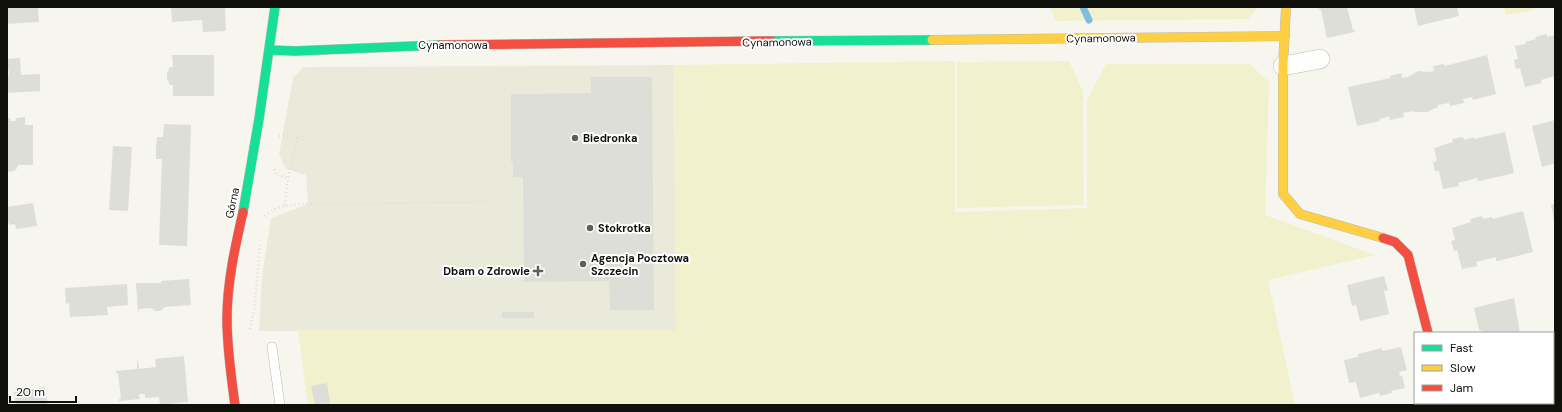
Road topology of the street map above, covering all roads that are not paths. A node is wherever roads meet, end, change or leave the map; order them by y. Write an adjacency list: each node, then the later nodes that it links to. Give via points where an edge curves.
1 (275, 7): 4 (street, Górna)
2 (1286, 7): 3 (street)
3 (1285, 36): 4 (street, Cynamonowa, via 411,45); 6 (street)
4 (269, 50): 9 (street, Górna, via 248,186 230,271 227,305 229,356)
5 (1320, 59): 6 (street)
6 (1284, 66): 7 (street, via 1283,194 1300,214 1395,242 1408,255)
7 (1428, 332)
8 (272, 347): 10 (lane)
9 (235, 405)
10 (280, 405)

